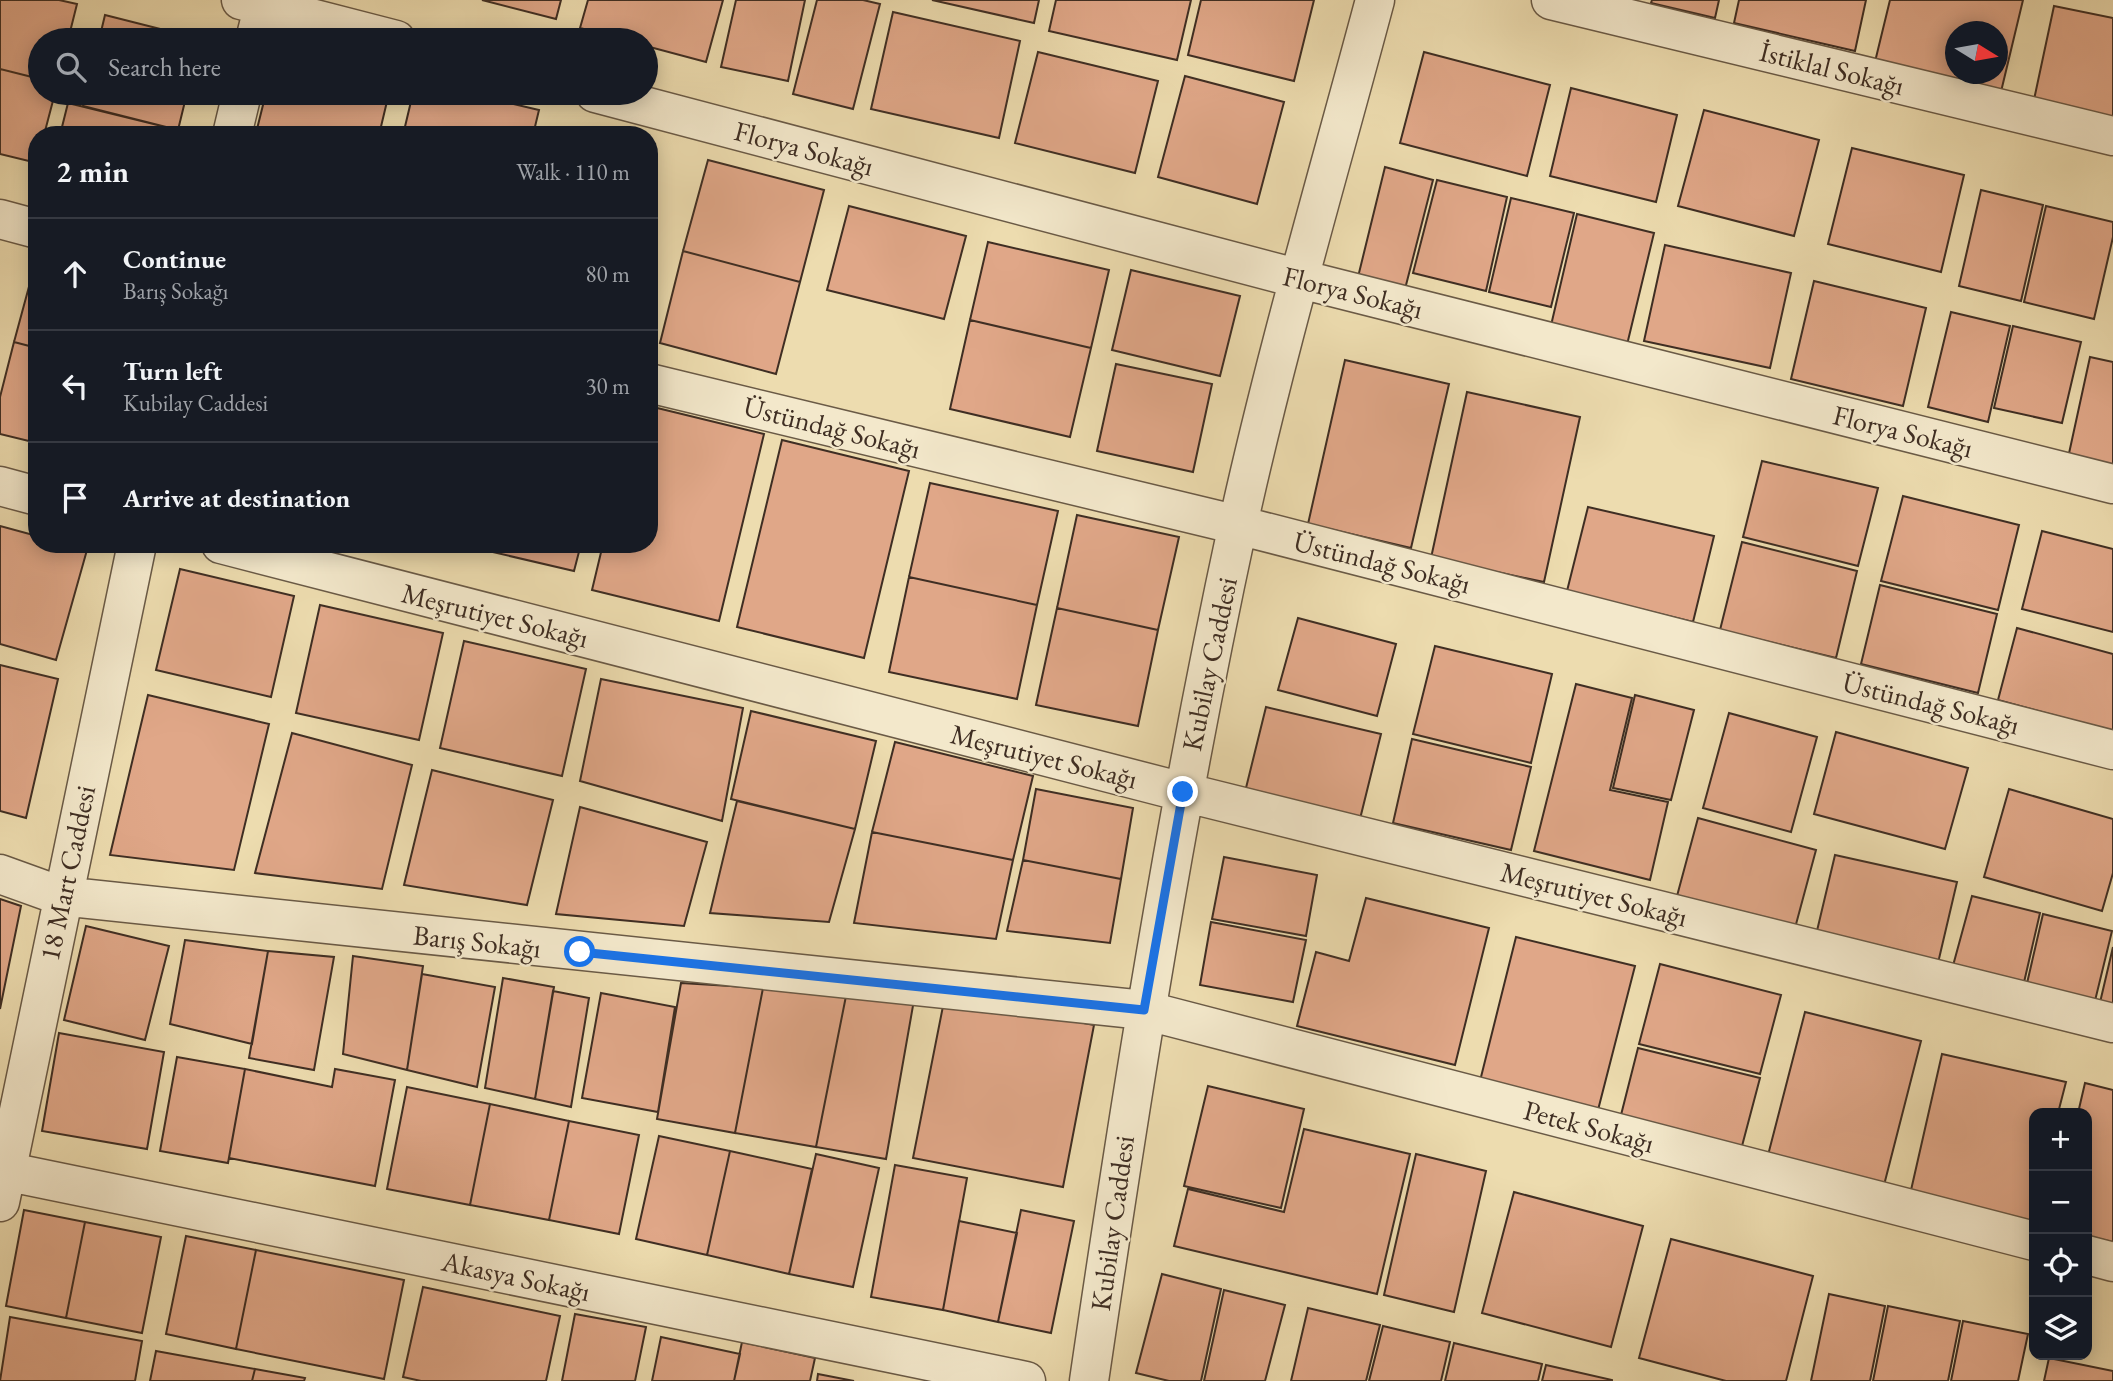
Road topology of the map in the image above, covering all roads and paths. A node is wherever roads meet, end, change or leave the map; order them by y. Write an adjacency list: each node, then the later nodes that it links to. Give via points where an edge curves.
1 (1375, 0): 11 (street, Kubilay Caddesi)
2 (1551, 0): 8 (street, İstiklal Sokağı)
3 (256, 11): 4 (street)
4 (338, 28)
5 (239, 105): 7 (street)
6 (640, 105): 11 (street, Florya Sokağı)
7 (234, 126)
8 (2113, 136)
9 (0, 219): 10 (street)
10 (28, 227)
11 (1300, 279): 13 (street, Florya Sokağı); 16 (street, Kubilay Caddesi)
12 (658, 385): 16 (street, Üstündağ Sokağı)
13 (2113, 484)
14 (0, 486): 15 (street)
15 (28, 494)
16 (1238, 525): 19 (street, Üstündağ Sokağı); 20 (street, Kubilay Caddesi)
17 (135, 553): 22 (street, 18 Mart Caddesi)
18 (256, 553): 20 (street, Meşrutiyet Sokağı)
19 (2113, 750)
20 (1183, 792): 23 (street, Kubilay Caddesi); 24 (street, Meşrutiyet Sokağı)
21 (0, 874): 22 (street, Barış Sokağı)
22 (61, 896): 23 (street, Barış Sokağı); 25 (street, 18 Mart Caddesi)
23 (1144, 1010): 26 (street, Petek Sokağı); 30 (street, Kubilay Caddesi)
24 (2113, 1023)
25 (2, 1181): 29 (street, Akasya Sokağı)
26 (2029, 1240)
27 (2092, 1256): 28 (street)
28 (2113, 1262)
29 (1026, 1381)
30 (1089, 1381)

